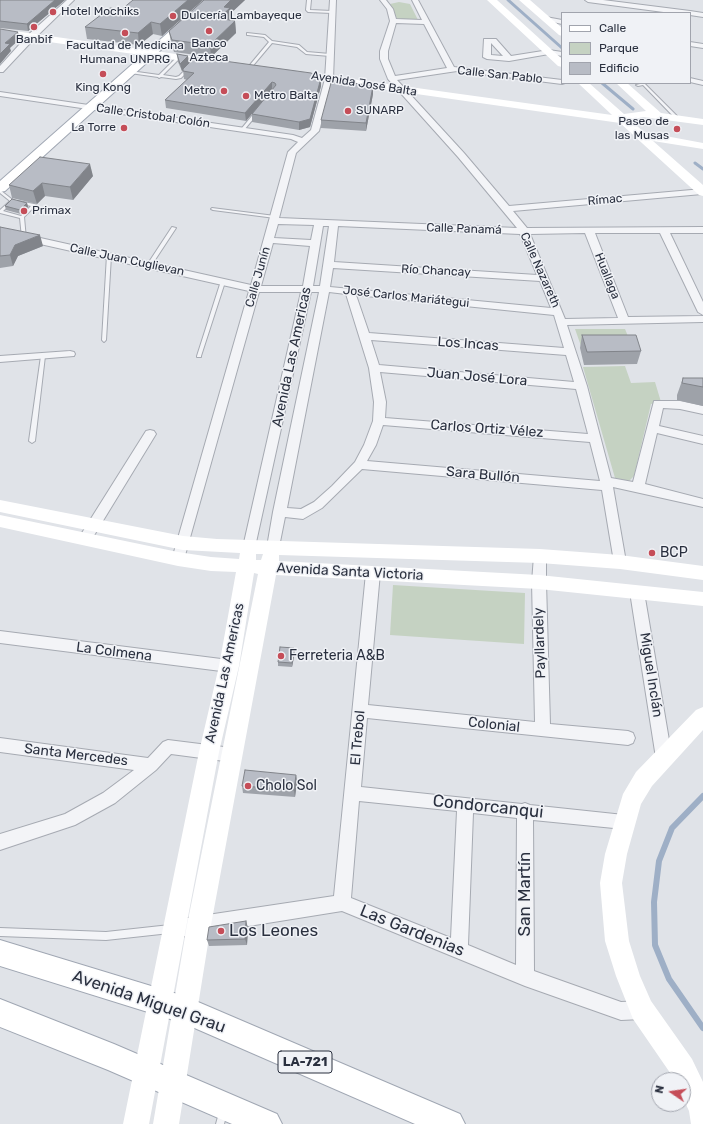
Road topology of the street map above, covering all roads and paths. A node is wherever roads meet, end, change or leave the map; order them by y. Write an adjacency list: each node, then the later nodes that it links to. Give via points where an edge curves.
1 (71, 0): 23 (street)
2 (202, 0): 33 (main road)
3 (211, 0): 33 (main road)
4 (309, 0): 12 (lane, via 309,11)
5 (333, 0): 12 (street, Calle Junín)
6 (383, 0): 17 (street, via 390,9)
7 (416, 0): 18 (street)
8 (492, 0): 27 (street)
9 (524, 0): 16 (street)
10 (588, 0): 13 (street)
11 (665, 0): 13 (street)
12 (332, 12): 29 (street, Calle Junín)
13 (674, 12)
14 (691, 14): 15 (street)
15 (703, 15)
16 (546, 20): 19 (street); 21 (street)
17 (393, 21): 18 (street); 42 (street, Calle Nazareth, via 384,51 384,59)
18 (426, 22): 37 (street)
19 (561, 22)
20 (0, 32): 23 (street)
21 (561, 32)
22 (248, 34): 24 (lane, via 265,36)
23 (31, 37): 33 (street); 38 (street)
24 (271, 42): 29 (lane, via 298,46 306,53); 36 (lane)
25 (691, 44): 26 (street)
26 (703, 46)
27 (549, 52): 28 (street); 31 (street); 34 (street)
28 (561, 54)
29 (330, 55): 41 (street, Calle Junín)
30 (179, 57): 32 (street); 33 (street); 40 (lane)
31 (510, 59): 31 (street, via 486,58 487,41 493,41)
32 (197, 60): 35 (street); 40 (lane, via 180,77)
33 (140, 63): 40 (lane); 52 (main road); 52 (main road)
34 (561, 63)
35 (228, 64)
36 (250, 67)
37 (451, 69): 42 (street, Calle San Pablo); 44 (street, Calle San Pablo)
38 (0, 70)
39 (282, 72): 41 (street, Avenida José Balta)
40 (159, 77)
41 (329, 78): 48 (street, Avenida José Balta); 60 (street, Calle Junín, via 315,131)
42 (392, 78): 48 (street, Calle Nazareth)
43 (691, 80): 45 (street)
44 (561, 82)
45 (703, 83)
46 (584, 84): 56 (street)
47 (635, 86): 50 (lane, via 644,84); 51 (street)
48 (402, 90): 56 (street, Avenida José Balta); 68 (street, Calle Nazareth)
49 (0, 94): 52 (street, Calle Cristobal Colón)
50 (658, 98): 51 (lane); 55 (lane)
51 (646, 105): 54 (street)
52 (86, 106): 58 (street, Calle Cristobal Colón); 62 (main road); 63 (main road)
53 (258, 111): 58 (lane)
54 (657, 115): 55 (street, Avenida José Balta); 56 (street, Avenida José Balta, via 638,115)
55 (676, 118): 57 (street, Avenida José Balta)
56 (623, 120): 59 (street)
57 (703, 122)
58 (243, 129): 60 (street, Calle Cristobal Colón, via 293,137)
59 (639, 135): 61 (street); 65 (street)
60 (304, 142): 73 (street, Calle Junín, via 292,152)
61 (703, 146)
62 (0, 178)
63 (0, 188)
64 (0, 191): 66 (lane)
65 (702, 192): 68 (street, Rímac)
66 (12, 201): 69 (lane); 72 (lane, via 34,205)
67 (213, 209): 73 (lane)
68 (508, 209): 81 (street, Calle Nazareth)
69 (0, 212): 70 (lane)
70 (6, 213): 71 (lane); 72 (lane)
71 (0, 216)
72 (22, 217): 82 (lane)
73 (274, 219): 74 (street, Calle Panamá); 83 (street, Calle Junín)
74 (319, 224): 75 (street, Calle Panamá); 84 (street, Avenida Las Americas)
75 (334, 225): 81 (street, Calle Panamá); 87 (street, Avenida Las Americas)
76 (174, 228): 86 (lane)
77 (703, 230): 79 (street, Calle Panamá)
78 (589, 231): 79 (street, Calle Panamá); 81 (street, Calle Panamá); 97 (street, Huallaga)
79 (664, 231): 94 (street)
80 (0, 232): 82 (street, Calle Juan Cuglievan)
81 (524, 232): 88 (street, Calle Nazareth)
82 (24, 238): 85 (street, Calle Juan Cuglievan)
83 (269, 240): 84 (street); 90 (street, Calle Junín)
84 (315, 243): 91 (street, Avenida Las Americas)
85 (109, 256): 86 (street, Calle Juan Cuglievan); 99 (lane)
86 (149, 265): 89 (street, Calle Juan Cuglievan)
87 (329, 265): 88 (street, Río Chancay); 92 (street, Avenida Las Americas)
88 (543, 278): 95 (street, Calle Nazareth)
89 (223, 282): 90 (street, Calle Juan Cuglievan); 103 (lane)
90 (254, 289): 91 (street, José Carlos Mariátegui); 122 (street, Calle Junín)
91 (307, 289): 92 (street, José Carlos Mariátegui); 124 (street, Avenida Las Americas)
92 (325, 289): 93 (street, José Carlos Mariátegui); 119 (street, Avenida Las Americas)
93 (350, 292): 95 (street, José Carlos Mariátegui); 98 (street)
94 (703, 312)
95 (560, 317): 97 (street, José Carlos Mariátegui); 100 (street, Calle Nazareth)
96 (703, 319): 97 (street, José Carlos Mariátegui)
97 (624, 321)
98 (365, 336): 100 (street, Los Incas); 105 (street)
99 (104, 340)
100 (570, 352): 106 (street, Calle Nazareth)
101 (70, 354): 102 (street)
102 (43, 356): 104 (street); 113 (lane)
103 (199, 356)
104 (0, 359)
105 (374, 368): 106 (street, Juan José Lora); 108 (street, via 380,402)
106 (581, 386): 111 (street, Calle Nazareth)
107 (703, 410): 109 (street, via 658,404)
108 (379, 421): 111 (street, Carlos Ortiz Vélez); 114 (street)
109 (652, 428): 112 (street); 116 (street)
110 (150, 434): 121 (street)
111 (594, 438): 115 (street, Calle Nazareth)
112 (703, 440)
113 (32, 441)
114 (359, 464): 115 (street, Sara Bullón); 119 (street, via 336,489 303,514)
115 (606, 484): 116 (street, Sara Bullón); 126 (street, Calle Nazareth)
116 (638, 487): 117 (street, Sara Bullón)
117 (703, 503)
118 (0, 506): 121 (street, Avenida Santa Victoria)
119 (279, 512): 125 (street, Avenida Las Americas)
120 (0, 521): 121 (street, Avenida Santa Victoria)
121 (89, 532): 122 (street, Avenida Santa Victoria)
122 (181, 551): 124 (street, Avenida Santa Victoria, via 211,564)
123 (540, 556): 125 (street, Avenida Santa Victoria); 126 (street, Avenida Santa Victoria); 129 (street, Payllardely)
124 (248, 557): 125 (street, Avenida Santa Victoria); 133 (street, Avenida Las Americas)
125 (271, 558): 128 (street, Avenida Santa Victoria); 140 (street, Avenida Las Americas)
126 (620, 562): 127 (street, Avenida Santa Victoria)
127 (703, 573)
128 (373, 574): 129 (street, Avenida Santa Victoria); 134 (street, El Trebol)
129 (539, 582): 130 (street, Avenida Santa Victoria); 136 (street, Payllardely)
130 (637, 592): 131 (street, Avenida Santa Victoria); 141 (street, Miguel Inclán)
131 (703, 599)
132 (0, 637): 133 (street, La Colmena)
133 (228, 666): 139 (street, Avenida Las Americas)
134 (360, 711): 136 (street, Colonial); 143 (street, El Trebol)
135 (703, 716): 141 (street)
136 (543, 730): 137 (street, Colonial)
137 (628, 738)
138 (0, 746): 142 (street, Santa Mercedes)
139 (209, 752): 140 (street); 142 (street, via 168,747); 150 (street, Avenida Las Americas)
140 (232, 755): 149 (street, Avenida Las Americas)
141 (664, 758): 146 (street, via 644,779 631,801)
142 (151, 765): 147 (street, via 109,798 69,820)
143 (352, 793): 144 (street, Condorcanqui); 148 (street, El Trebol)
144 (465, 805): 145 (street, Condorcanqui); 152 (street)
145 (525, 810): 146 (street, Condorcanqui); 154 (street, San Martín)
146 (624, 822): 156 (street, via 611,883 617,941)
147 (0, 842)
148 (342, 903): 149 (street, Las Gardenias); 152 (street, Las Gardenias)
149 (199, 925): 150 (street, Las Gardenias); 155 (street, Avenida Las Americas)
150 (174, 928): 151 (lane, via 106,936); 155 (street, Avenida Las Americas)
151 (0, 932)
152 (459, 949): 154 (street, Las Gardenias)
153 (0, 953): 155 (main road, Avenida Miguel Grau / LA-721)
154 (525, 977): 156 (street, Las Gardenias, via 620,1011)
155 (172, 1006): 158 (street, Avenida Las Americas); 159 (street, Avenida Las Americas); 165 (main road, Avenida Miguel Grau / LA-721)
156 (642, 1010): 161 (street, via 683,1068 702,1110)
157 (0, 1013): 158 (main road)
158 (145, 1071): 159 (main road); 162 (street, Avenida Las Americas)
159 (173, 1083): 160 (main road); 163 (street, Avenida Las Americas)
160 (222, 1115): 164 (main road)
161 (703, 1120)
162 (136, 1124)
163 (166, 1124)
164 (267, 1124)
165 (450, 1124)

